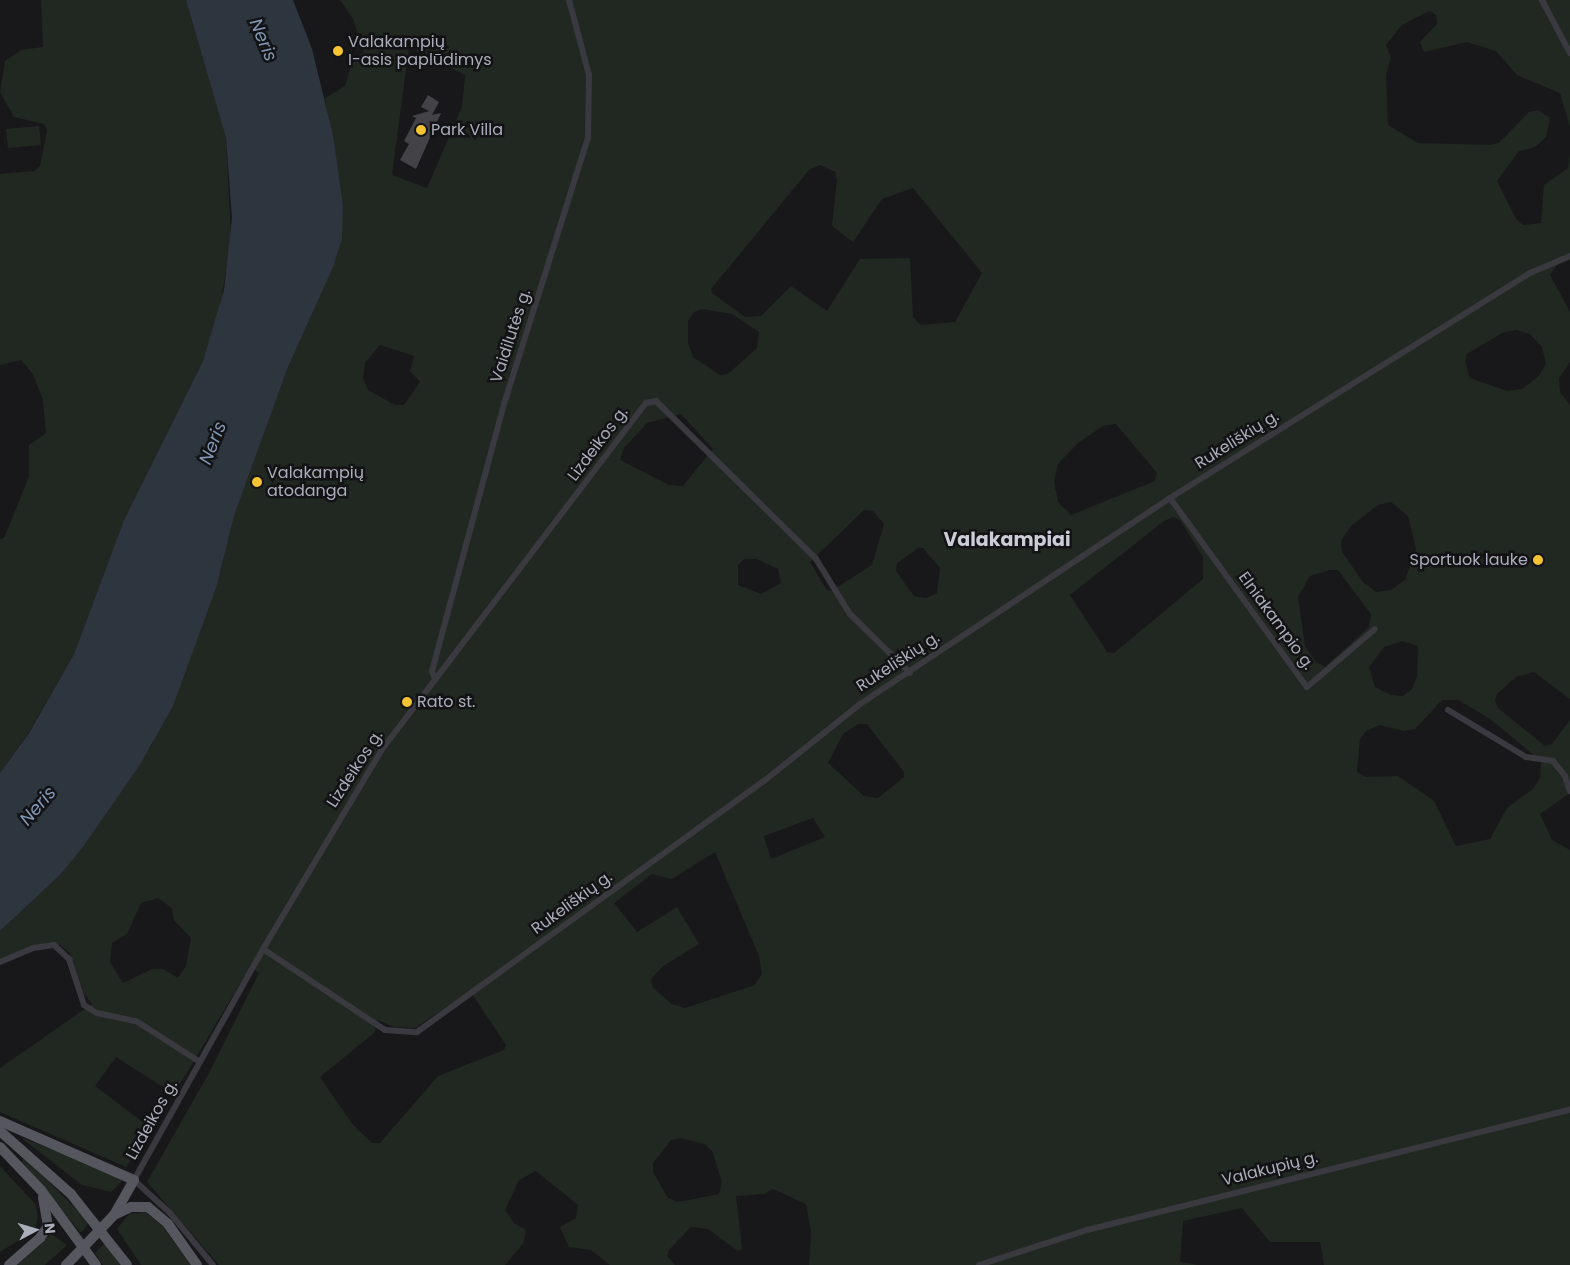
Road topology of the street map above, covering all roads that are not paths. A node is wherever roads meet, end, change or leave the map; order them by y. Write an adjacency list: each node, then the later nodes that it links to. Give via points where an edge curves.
1 (569, 0): 8 (street, Vaidilutės g., via 589,75 588,138 504,404 432,671)
2 (1542, 0): 3 (street)
3 (1570, 53)
4 (1570, 256): 5 (street, Rukeliškių g., via 1530,273)
5 (1170, 498): 6 (street, Elniakampio g., via 1307,687); 7 (street, Rukeliškių g.)
6 (1375, 629)
7 (910, 672): 8 (street, Lizdeikos g., via 850,614 816,559 656,401 646,402); 11 (street, Rukeliškių g., via 860,704 764,782 417,1032 385,1030)
8 (435, 679): 11 (street, Lizdeikos g., via 382,748)
9 (1448, 710): 10 (street, via 1526,757 1553,761 1565,776)
10 (1570, 791)
11 (263, 949): 13 (street, Lizdeikos g.)
12 (0, 962): 13 (street, via 33,948 54,946 69,960 84,1005 97,1013 136,1021)
13 (200, 1062): 18 (street, Lizdeikos g.)
14 (1570, 1110): 29 (street, Valakupių g., via 1087,1230)
15 (0, 1122): 18 (main road)
16 (0, 1131): 26 (main road, via 71,1194)
17 (0, 1147): 19 (main road)
18 (134, 1180): 20 (main road); 22 (street)
19 (41, 1190): 23 (main road, via 48,1226 40,1238); 25 (main road)
20 (114, 1215): 21 (main road, via 139,1206 148,1207); 24 (main road, bridge)
21 (168, 1224): 22 (street); 27 (main road)
22 (194, 1242): 28 (street)
23 (8, 1265)
24 (66, 1265)
25 (96, 1265)
26 (127, 1265)
27 (197, 1265)
28 (212, 1265)
29 (979, 1265)

